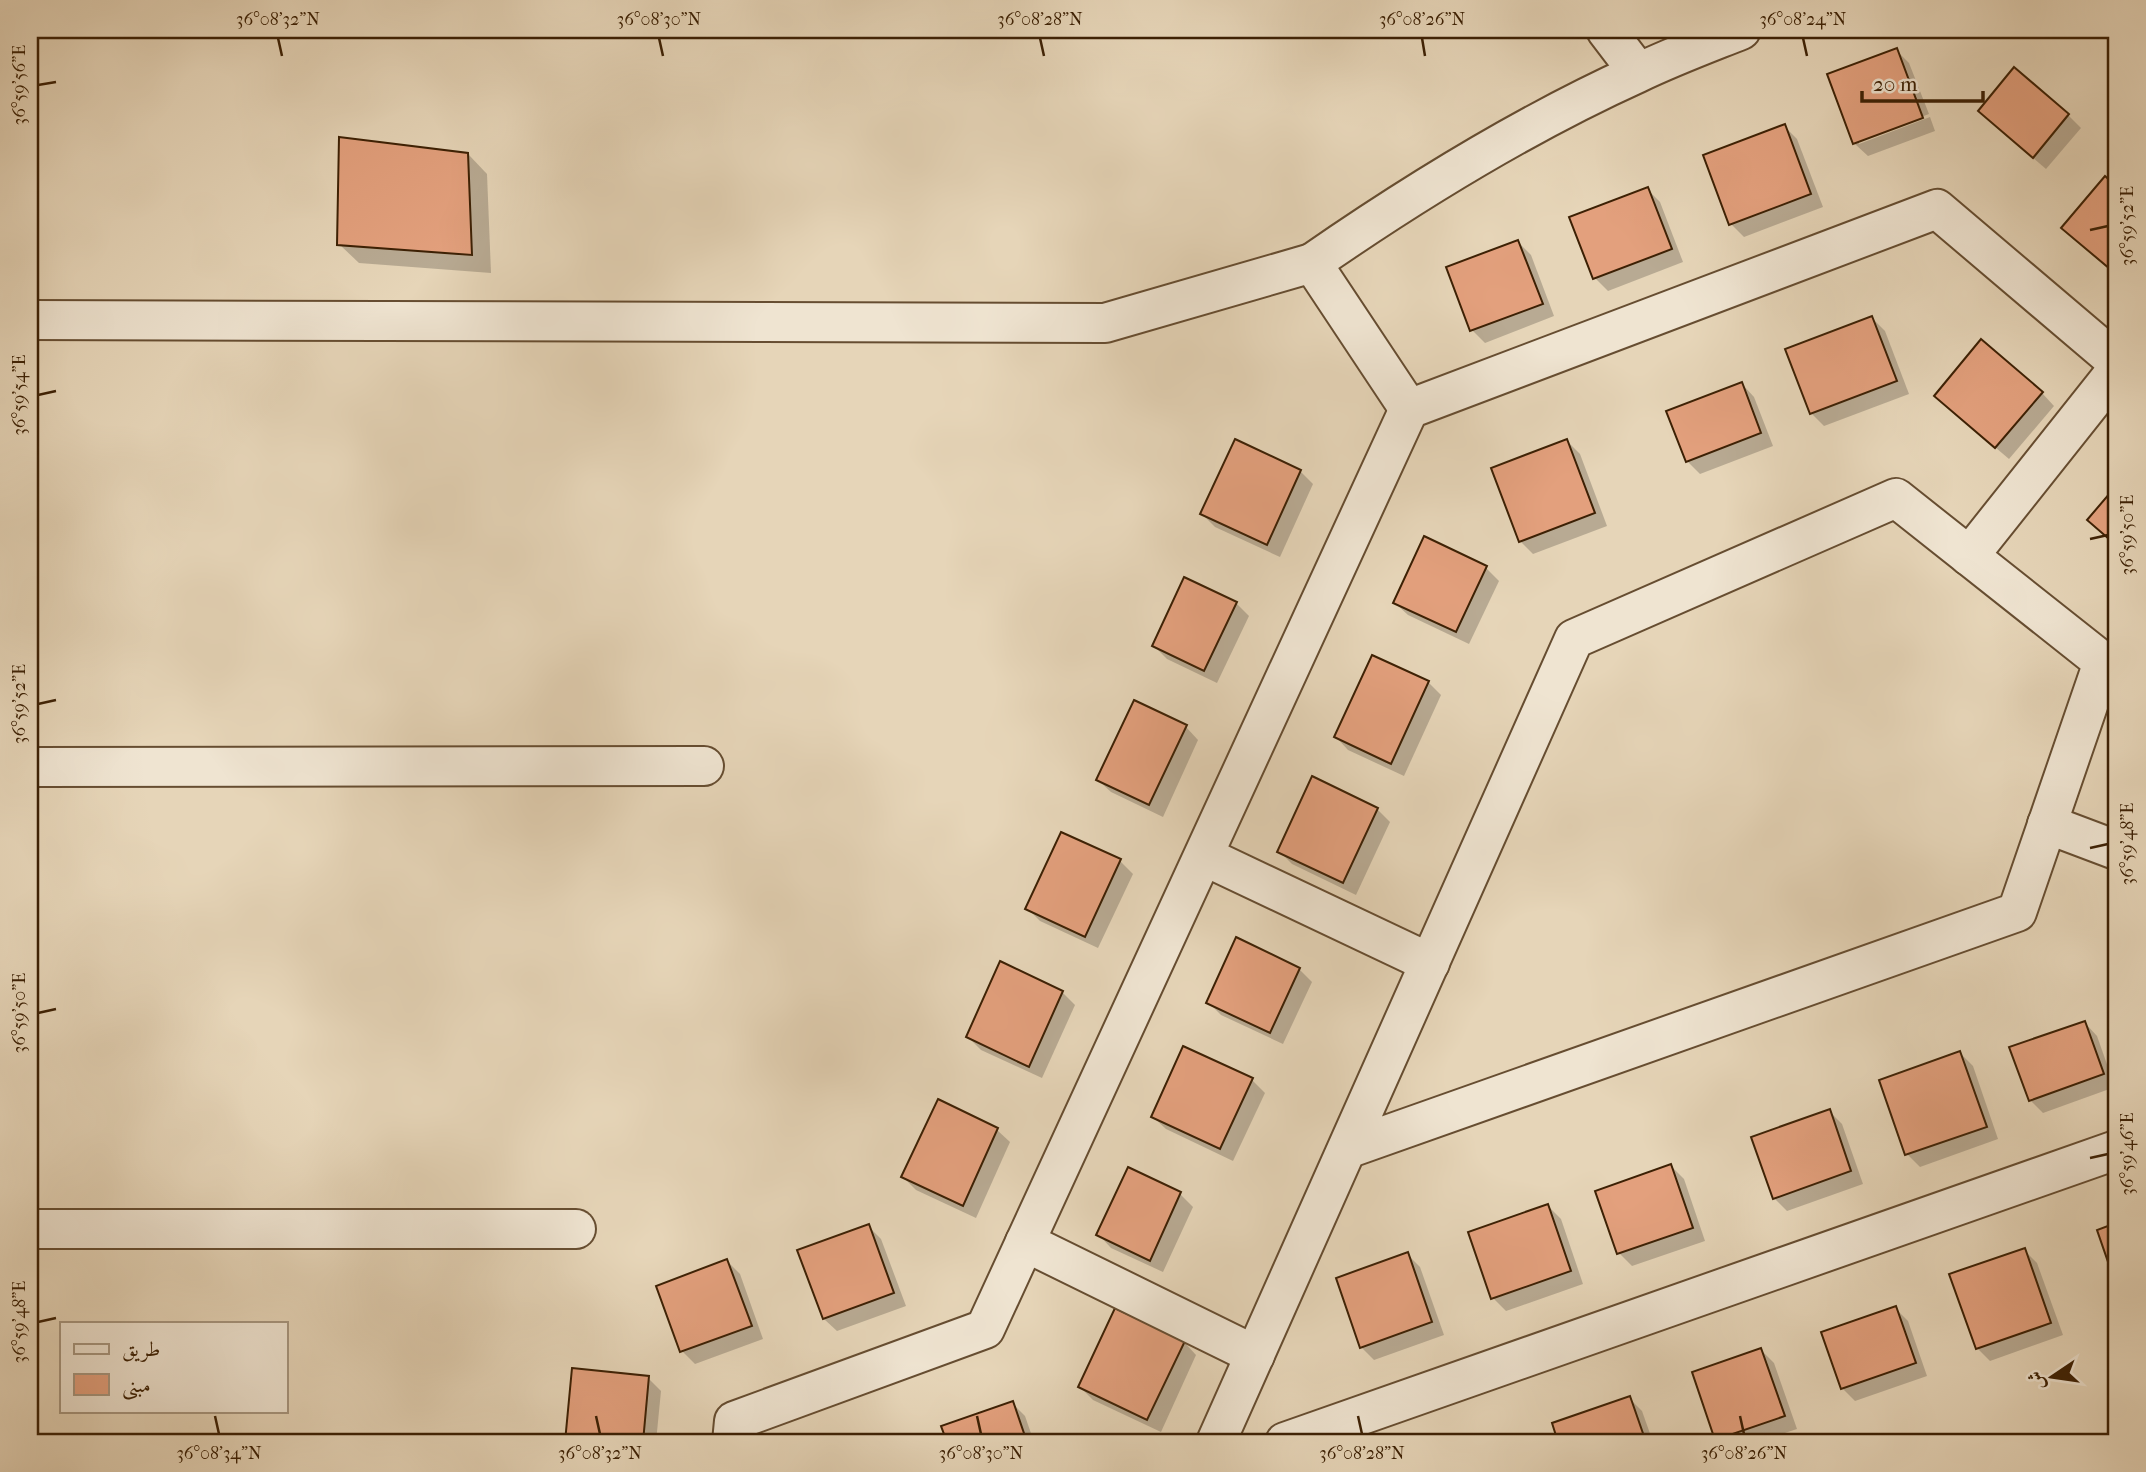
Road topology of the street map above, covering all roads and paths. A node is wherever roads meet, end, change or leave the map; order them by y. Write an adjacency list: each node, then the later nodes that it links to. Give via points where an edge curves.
1 (1606, 30): 3 (street)
2 (1741, 30): 3 (street)
3 (1638, 72): 4 (street, via 1471,160)
4 (1312, 263): 5 (street, via 1105,323); 8 (street)
5 (30, 320)
6 (2116, 361): 8 (street, via 1937,209)
7 (2116, 371): 9 (street)
8 (1409, 410): 14 (street)
9 (1969, 556): 12 (street, via 2103,662); 15 (street, via 1896,498 1574,639)
10 (704, 766): 11 (street)
11 (30, 767)
12 (2047, 824): 13 (street); 16 (street, via 2017,912)
13 (2116, 850)
14 (1204, 856): 15 (street); 20 (street)
15 (1430, 964): 16 (street)
16 (1347, 1149): 21 (street)
17 (2116, 1150): 24 (street)
18 (576, 1228): 19 (street)
19 (30, 1229)
20 (1025, 1242): 21 (street); 22 (street, via 985,1329 734,1421)
21 (1255, 1355): 23 (street)
22 (732, 1442)
23 (1216, 1442)
24 (1285, 1442)

